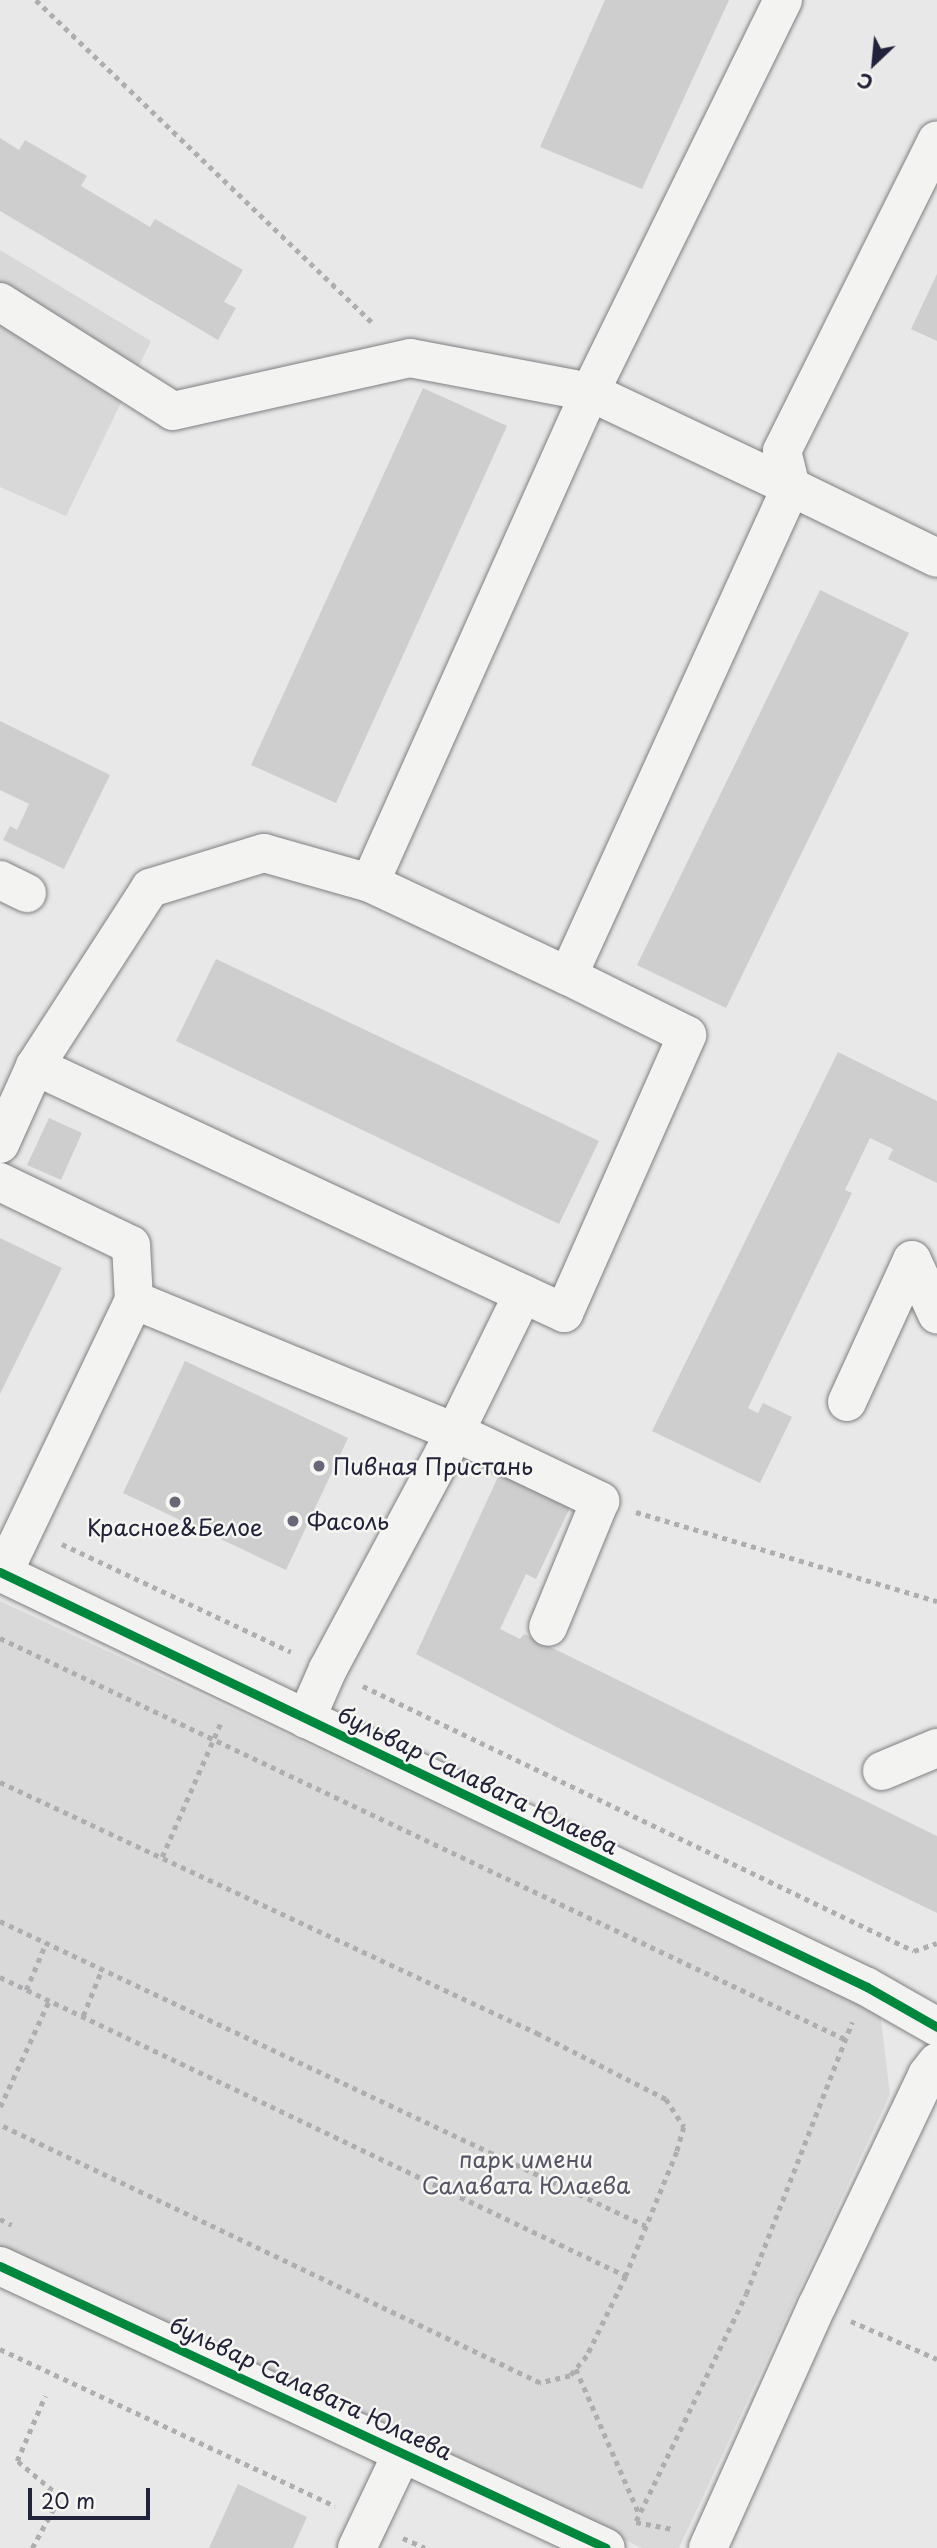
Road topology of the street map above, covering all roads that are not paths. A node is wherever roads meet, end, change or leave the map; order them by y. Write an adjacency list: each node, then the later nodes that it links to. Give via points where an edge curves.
1 (783, 0): 4 (street)
2 (937, 140): 5 (street, via 782,451)
3 (0, 302): 4 (street, via 173,411 410,358)
4 (590, 391): 5 (street); 7 (street)
5 (792, 487): 6 (street); 8 (street)
6 (937, 558)
7 (370, 883): 8 (street); 9 (street, via 264,853 150,888)
8 (568, 976): 12 (street, via 687,1035 565,1313)
9 (35, 1066): 10 (street); 12 (street)
10 (0, 1144)
11 (0, 1182): 13 (street, via 131,1245)
12 (523, 1294): 16 (street)
13 (134, 1300): 16 (street); 17 (street)
14 (937, 1314): 15 (street, via 912,1260)
15 (847, 1402)
16 (456, 1432): 18 (street, via 600,1501); 19 (street, via 328,1669)
17 (2, 1573): 19 (street, бульвар Салавата Юлаева)
18 (548, 1627)
19 (306, 1719): 22 (street, бульвар Салавата Юлаева, via 867,1987)
20 (937, 1748): 21 (street)
21 (882, 1771)
22 (937, 2027)
23 (937, 2062): 28 (street, via 817,2306)
24 (0, 2266): 25 (street, бульвар Салавата Юлаева)
25 (402, 2451): 26 (street); 27 (street, бульвар Салавата Юлаева)
26 (362, 2535)
27 (606, 2548)
28 (708, 2548)

